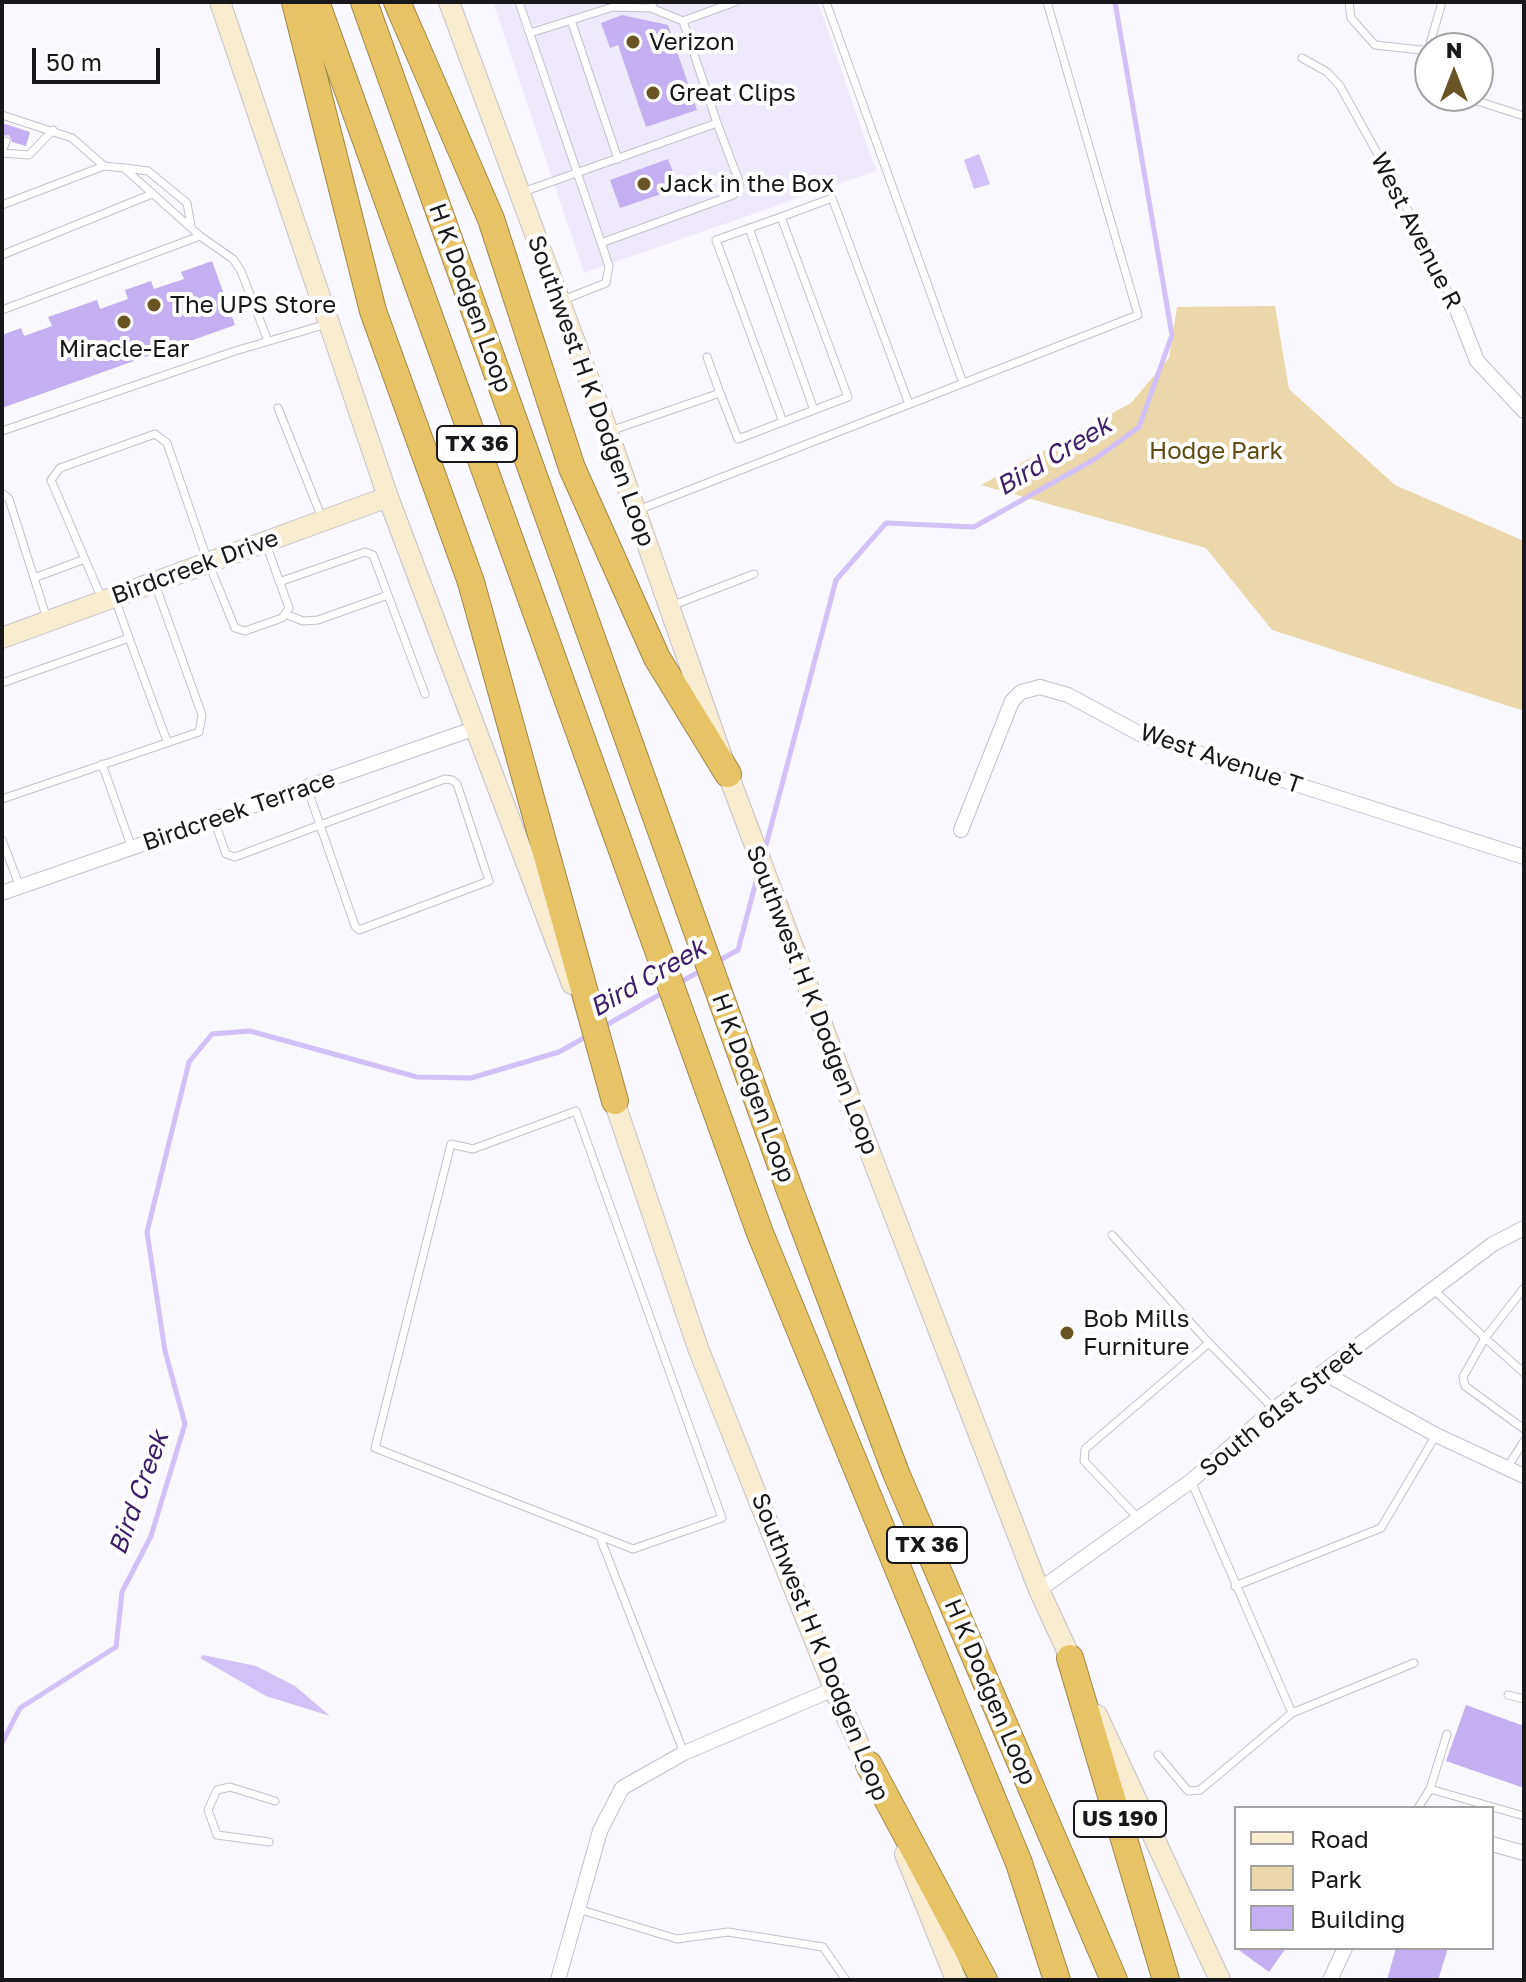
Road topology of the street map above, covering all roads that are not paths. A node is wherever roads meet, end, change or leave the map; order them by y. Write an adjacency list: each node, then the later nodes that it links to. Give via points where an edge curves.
1 (219, 2): 43 (main road)
2 (295, 2): 89 (highway, via 373,311 471,582)
3 (316, 2): 135 (highway, H K Dodgen Loop / TX 36, via 760,1233 1019,1863)
4 (364, 2): 136 (highway, H K Dodgen Loop / TX 36, via 896,1473)
5 (397, 2): 78 (highway, via 491,219 572,468 657,658)
6 (449, 2): 31 (main road, Southwest H K Dodgen Loop / US 190)
7 (519, 2): 17 (lane)
8 (735, 2): 15 (lane)
9 (826, 2): 46 (lane)
10 (1047, 2): 46 (lane, via 1138,315)
11 (1349, 2): 18 (lane, via 1351,18 1375,45)
12 (1442, 2): 16 (lane)
13 (652, 5): 14 (lane, via 613,7); 15 (lane)
14 (571, 20): 17 (lane); 27 (lane)
15 (683, 21): 23 (lane)
16 (1434, 32)
17 (530, 33): 30 (lane)
18 (1414, 49)
19 (1302, 58): 42 (lane, West Avenue R, via 1340,86)
20 (1494, 104): 22 (lane)
21 (2, 115): 24 (lane)
22 (1524, 116)
23 (717, 123): 27 (lane); 38 (lane, via 740,184 733,195)
24 (53, 130): 26 (lane, via 29,155); 28 (lane, via 84,146)
25 (6, 141): 26 (lane)
26 (2, 153)
27 (618, 159): 30 (lane)
28 (104, 166): 29 (lane); 33 (lane)
29 (124, 168): 32 (lane); 35 (lane, via 148,171 169,187 187,203)
30 (578, 174): 31 (lane); 38 (lane)
31 (518, 193): 40 (main road, Southwest H K Dodgen Loop / US 190)
32 (152, 194): 35 (lane); 39 (lane)
33 (2, 205)
34 (781, 217): 36 (lane); 48 (lane, via 832,198); 50 (lane, via 848,397)
35 (191, 226): 37 (lane)
36 (749, 228): 50 (lane); 52 (lane, via 716,240)
37 (200, 236): 41 (lane); 44 (lane, via 224,250 241,271)
38 (601, 243): 40 (lane, via 609,266 606,283)
39 (2, 255)
40 (559, 301): 54 (main road, Southwest H K Dodgen Loop / US 190)
41 (2, 310)
42 (1458, 312): 51 (street, West Avenue R, via 1477,361)
43 (329, 324): 44 (lane); 56 (main road)
44 (268, 341): 53 (lane)
45 (707, 357): 47 (lane)
46 (963, 383): 48 (lane)
47 (720, 393): 52 (lane, via 738,439); 54 (lane)
48 (909, 404): 57 (lane)
49 (278, 408): 58 (lane)
50 (814, 410): 52 (lane)
51 (1524, 411)
52 (783, 422)
53 (2, 431)
54 (608, 432): 57 (main road, Southwest H K Dodgen Loop / US 190)
55 (2, 493): 63 (lane, via 9,499)
56 (388, 497): 58 (main road, Birdcreek Drive); 75 (main road)
57 (636, 511): 68 (main road, Southwest H K Dodgen Loop / US 190)
58 (323, 521): 59 (main road, Birdcreek Drive)
59 (265, 542): 61 (main road, Birdcreek Drive); 65 (lane)
60 (85, 559): 61 (lane, via 51,480 60,468 155,434 167,443); 63 (lane); 67 (lane)
61 (208, 562): 64 (main road, Birdcreek Drive); 69 (lane, via 235,628 245,631)
62 (754, 574): 68 (lane)
63 (34, 578): 70 (lane)
64 (155, 582): 67 (main road, Birdcreek Drive); 76 (lane, via 202,715 199,732)
65 (279, 582): 66 (lane, via 365,552 373,555); 69 (lane, via 289,608)
66 (388, 595): 69 (lane, via 318,620); 74 (lane)
67 (109, 599): 70 (main road, Birdcreek Drive); 72 (lane)
68 (669, 607): 78 (main road, Southwest H K Dodgen Loop / US 190)
69 (285, 614)
70 (48, 621): 71 (main road, Birdcreek Drive)
71 (2, 638)
72 (129, 638): 73 (lane); 76 (lane)
73 (2, 683)
74 (425, 694)
75 (476, 728): 79 (street, Birdcreek Terrace); 89 (main road)
76 (167, 741): 77 (lane)
77 (102, 764): 80 (lane); 85 (lane)
78 (728, 774): 109 (main road, Southwest H K Dodgen Loop / US 190)
79 (307, 787): 81 (street, Birdcreek Terrace); 82 (lane)
80 (2, 799)
81 (214, 820): 82 (lane, via 230,857); 85 (street, Birdcreek Terrace)
82 (320, 825): 82 (lane, via 452,780 489,881 359,930)
83 (961, 830): 86 (street, West Avenue T, via 1012,701 1021,692 1040,687 1068,695 1142,735)
84 (2, 840): 87 (lane)
85 (132, 848): 87 (street, Birdcreek Terrace)
86 (1524, 857)
87 (20, 887): 88 (street, Birdcreek Terrace)
88 (2, 893)
89 (558, 926): 90 (highway)
90 (615, 1101): 112 (main road, Southwest H K Dodgen Loop, via 698,1348)
91 (1524, 1228): 94 (street, South 61st Street, via 1493,1244)
92 (1112, 1235): 96 (lane)
93 (1524, 1288): 95 (lane)
94 (1434, 1290): 95 (lane); 97 (street, South 61st Street)
95 (1485, 1338): 98 (lane); 100 (lane, via 1463,1377 1465,1386)
96 (1209, 1343): 99 (lane); 106 (lane, via 1085,1449 1084,1461)
97 (1324, 1373): 99 (street, South 61st Street); 101 (street)
98 (1524, 1373)
99 (1274, 1409): 105 (street, South 61st Street)
100 (1524, 1429)
101 (1436, 1435): 103 (street); 108 (lane, via 1381,1528)
102 (1524, 1441): 103 (lane)
103 (1507, 1468): 104 (street)
104 (1524, 1476)
105 (1191, 1481): 106 (street, South 61st Street); 108 (lane)
106 (1139, 1519): 109 (street, South 61st Street)
107 (601, 1540): 107 (lane, via 633,1549 722,1518 576,1111 473,1149 451,1144 375,1448); 117 (lane)
108 (1235, 1586): 115 (lane)
109 (1039, 1590): 110 (main road, Southwest H K Dodgen Loop / US 190)
110 (1070, 1658): 137 (highway, US 190); 138 (main road, Southwest H K Dodgen Loop)
111 (1414, 1663): 115 (lane)
112 (834, 1689): 117 (street); 119 (main road, Southwest H K Dodgen Loop)
113 (1508, 1695): 114 (lane)
114 (1524, 1699)
115 (1292, 1713): 118 (lane, via 1200,1790 1188,1791)
116 (1447, 1734): 120 (lane)
117 (684, 1753): 129 (street, via 622,1788 600,1831)
118 (1158, 1755)
119 (869, 1765): 133 (main road, Southwest H K Dodgen Loop); 134 (highway)
120 (1430, 1789): 122 (lane); 123 (lane)
121 (275, 1801): 126 (lane, via 230,1787 217,1790 208,1810 217,1835)
122 (1419, 1806)
123 (1489, 1806)
124 (1494, 1807): 125 (lane)
125 (1524, 1816)
126 (269, 1842)
127 (1494, 1845): 128 (street)
128 (1524, 1853)
129 (578, 1909): 131 (street); 132 (lane, via 677,1939 728,1932 823,1947)
130 (1344, 1950): 139 (street)
131 (558, 1980)
132 (846, 1980)
133 (956, 1980)
134 (984, 1980)
135 (1057, 1980)
136 (1114, 1980)
137 (1166, 1980)
138 (1220, 1980)
139 (1330, 1980)

